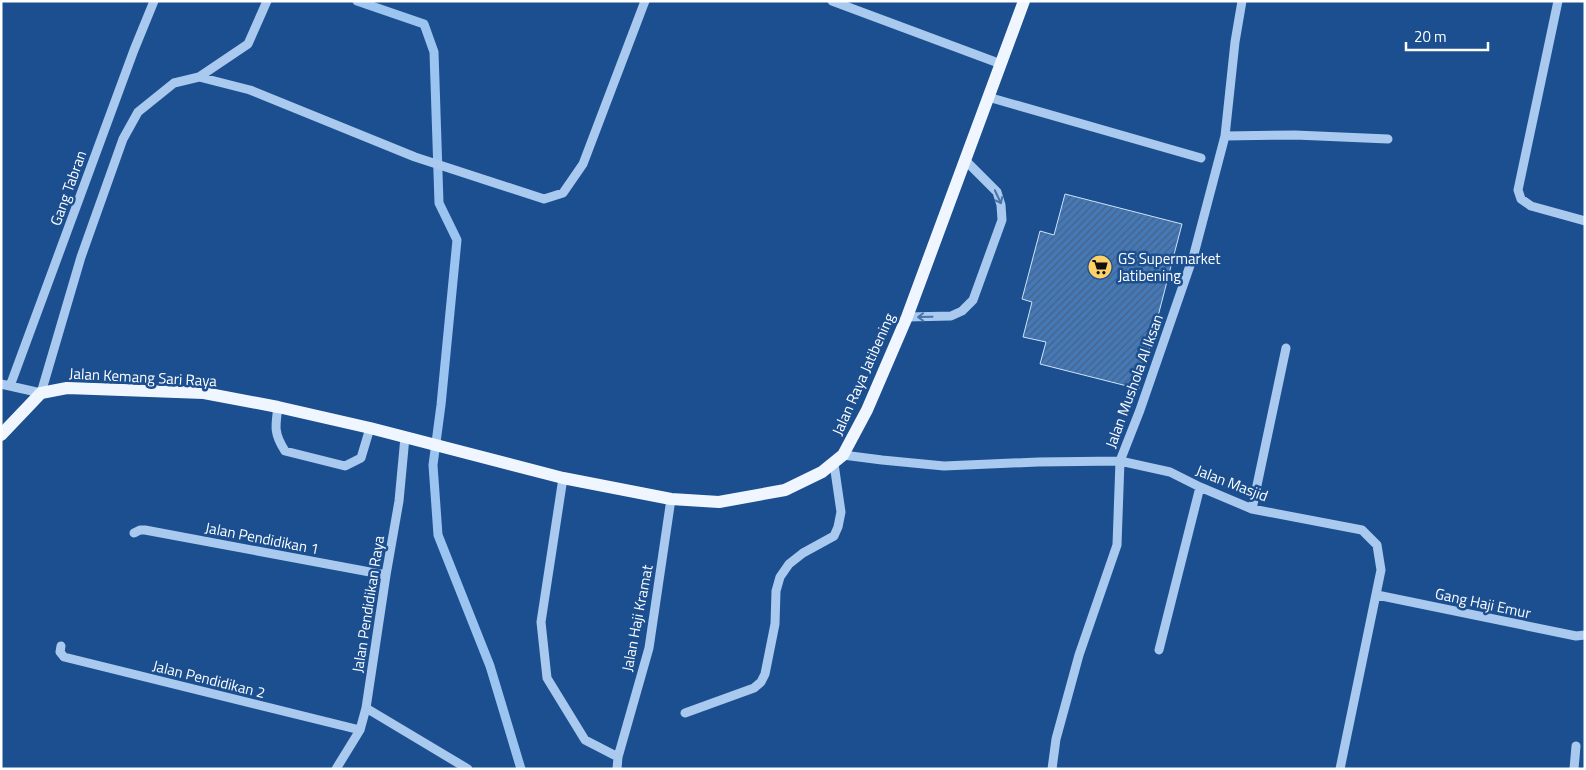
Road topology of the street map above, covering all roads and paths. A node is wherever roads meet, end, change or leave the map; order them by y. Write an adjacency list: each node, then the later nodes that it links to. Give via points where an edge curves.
1 (154, 1): 18 (street, Gang Tabran)
2 (267, 1): 9 (street, via 248,44)
3 (645, 1): 9 (street, via 584,164 563,193 544,199 415,157 250,90)
4 (832, 1): 8 (street)
5 (1024, 1): 8 (main road, Jalan Raya Jatibening)
6 (1242, 1): 11 (street, Jalan Mushola Al Iksan)
7 (1558, 1): 15 (street, via 1518,190 1521,199 1531,206)
8 (1001, 64): 10 (main road, Jalan Raya Jatibening)
9 (199, 77): 19 (street, via 174,83 138,112 123,139 81,257)
10 (988, 97): 13 (street); 14 (main road, Jalan Raya Jatibening)
11 (1225, 136): 12 (street); 25 (street, Jalan Mushola Al Iksan, via 1194,254)
12 (1388, 139)
13 (1201, 158)
14 (966, 161): 16 (main road, Jalan Raya Jatibening); 16 (street, one-way to 16, via 997,192 1002,220 973,300 951,316)
15 (1585, 221)
16 (907, 317): 24 (main road, Jalan Raya Jatibening, via 867,410)
17 (1286, 348): 30 (street)
18 (6, 385): 19 (street)
19 (41, 393): 20 (main road, Jalan Kemang Sari Raya, via 67,388 204,394); 22 (main road)
20 (278, 407): 21 (main road, Jalan Kemang Sari Raya); 21 (street, via 275,427 285,451 345,466 361,458)
21 (370, 428): 23 (main road, Jalan Kemang Sari Raya)
22 (1, 435)
23 (411, 439): 27 (main road, Jalan Raya Jatibening); 32 (street, Jalan Pendidikan Raya)
24 (843, 455): 25 (street, Jalan Masjid, via 944,466); 26 (main road, Jalan Raya Jatibening)
25 (1120, 461): 28 (street, Jalan Masjid, via 1170,472); 45 (street, Jalan Mushola Al Iksan, via 1117,545 1079,655 1056,739)
26 (834, 464): 29 (main road, Jalan Raya Jatibening, via 785,490 719,502); 38 (street, via 841,512 838,528 834,536 789,564 780,577 766,674 754,688)
27 (563, 478): 29 (main road, Jalan Raya Jatibening); 41 (street, via 541,622 548,678 585,740)
28 (1200, 487): 30 (street, Jalan Masjid); 36 (street)
29 (671, 499): 41 (street, Jalan Haji Kramat, via 649,648)
30 (1252, 509): 33 (street, Jalan Masjid, via 1362,530 1377,545 1381,570)
31 (134, 533): 32 (street, Jalan Pendidikan 1, via 145,530)
32 (386, 575): 37 (street, Jalan Pendidikan Raya)
33 (1377, 595): 34 (street, Gang Haji Emur, via 1576,636); 46 (street, Jalan Masjid)
34 (1585, 635)
35 (61, 646): 39 (street, Jalan Pendidikan 2, via 60,652 64,657)
36 (1159, 650)
37 (366, 708): 39 (street, Jalan Pendidikan Raya); 43 (street)
38 (685, 714)
39 (360, 730): 42 (street, Jalan Pendidikan Raya)
40 (1576, 746): 47 (street)
41 (618, 757): 44 (street, Jalan Haji Kramat)
42 (336, 769)
43 (468, 769)
44 (617, 769)
45 (1052, 769)
46 (1340, 769)
47 (1574, 769)

